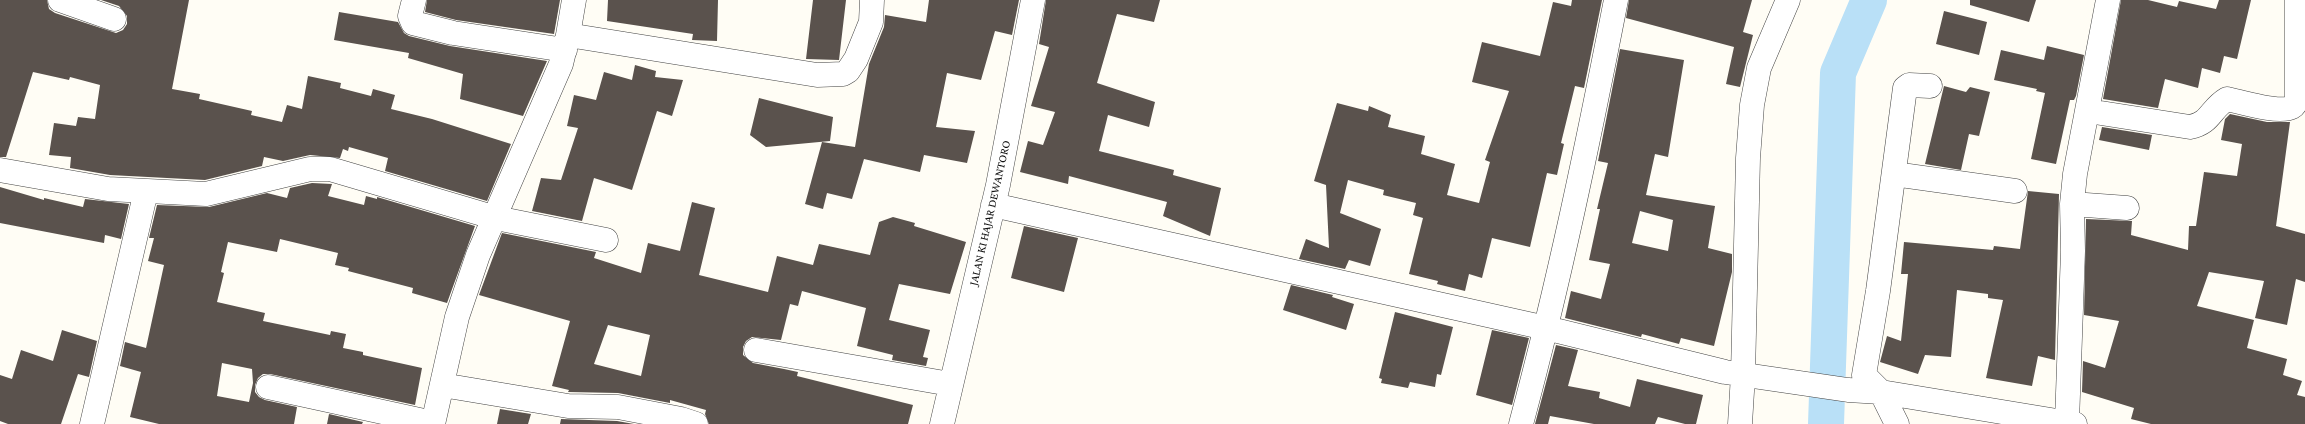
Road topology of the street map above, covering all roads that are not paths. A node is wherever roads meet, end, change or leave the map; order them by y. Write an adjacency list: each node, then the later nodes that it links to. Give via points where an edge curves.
1 (60, 0): 10 (street)
2 (414, 0): 11 (street, via 410,16 413,23 453,34)
3 (574, 0): 11 (street)
4 (872, 0): 11 (street, via 873,16 856,59 848,71 837,75)
5 (1033, 0): 19 (street, JALAN KI HAJAR DEWANTORO)
6 (1616, 0): 23 (street)
7 (1788, 0): 25 (street, via 1759,68 1752,105 1748,158)
8 (2108, 0): 13 (street)
9 (2297, 0): 13 (street, via 2297,97 2291,108 2282,110 2227,99 2202,125 2190,127)
10 (114, 19)
11 (566, 42): 21 (street, via 551,90)
12 (1930, 86): 15 (street, via 1909,85 1904,88)
13 (2088, 111): 18 (street)
14 (0, 170): 16 (street, via 108,189)
15 (1894, 174): 17 (street); 29 (street, via 1864,375)
16 (146, 191): 21 (street, via 206,194 310,169 330,169); 31 (street)
17 (2016, 191)
18 (2072, 204): 20 (street); 30 (street)
19 (993, 205): 23 (street); 26 (street, JALAN KI HAJAR DEWANTORO)
20 (2127, 208)
21 (496, 218): 22 (street); 27 (street, via 478,255 456,316)
22 (606, 240)
23 (1546, 328): 25 (street); 35 (street)
24 (756, 350): 26 (street)
25 (1752, 377): 29 (street); 36 (street)
26 (950, 384): 34 (street, JALAN KI HAJAR DEWANTORO)
27 (442, 385): 32 (street); 33 (street, via 568,406 618,407)
28 (268, 387): 32 (street)
29 (1881, 392): 30 (street); 37 (street)
30 (2071, 423)
31 (92, 424)
32 (433, 424)
33 (696, 424)
34 (942, 424)
35 (1521, 424)
36 (1740, 424)
37 (1897, 424)

